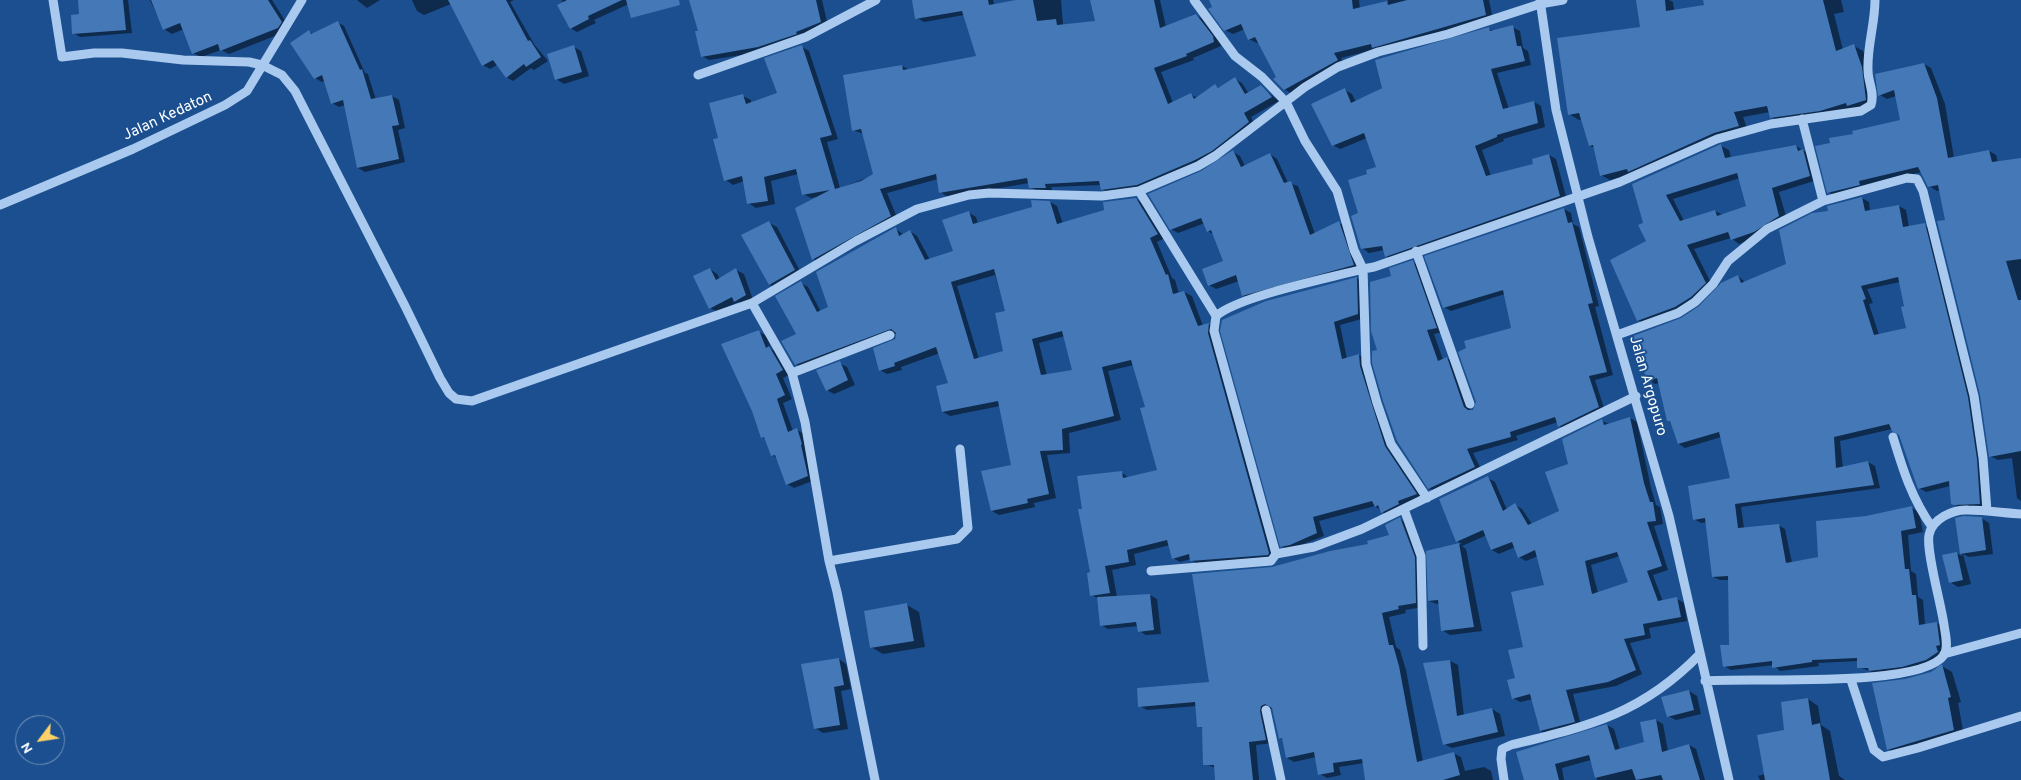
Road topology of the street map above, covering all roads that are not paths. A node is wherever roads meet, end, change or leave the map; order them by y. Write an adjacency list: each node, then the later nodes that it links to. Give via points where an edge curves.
1 (54, 0): 8 (street, via 62,58 122,53)
2 (302, 0): 8 (street, Jalan Kedaton)
3 (876, 0): 9 (street, via 806,37)
4 (1194, 0): 10 (street, via 1235,56)
5 (1563, 0): 7 (street)
6 (1875, 0): 11 (street, via 1868,64 1873,92 1871,105 1861,111)
7 (1540, 2): 10 (street, via 1448,34 1378,52 1338,68); 13 (street, Jalan Argopuro, via 1556,110)
8 (262, 65): 15 (street, Jalan Kedaton, via 247,92 225,105 124,153); 18 (street, via 282,75 295,91 440,378 456,399 472,401 493,395)
9 (698, 74)
10 (1286, 102): 12 (street, via 1198,166); 17 (street, via 1305,141 1337,191 1354,250)
11 (1802, 119): 13 (street, via 1717,139 1620,182); 14 (street)
12 (1139, 191): 18 (street, via 1102,196 989,193 940,202 892,221); 19 (street)
13 (1578, 196): 16 (street); 21 (street, Jalan Argopuro)
14 (1823, 201): 21 (street, via 1767,229 1746,244 1695,302 1678,312); 29 (street, via 1907,178 1917,179 1923,191 1974,396)
15 (0, 205)
16 (1416, 251): 17 (street); 24 (street)
17 (1363, 269): 19 (street, via 1269,294 1223,310); 27 (street, via 1366,364 1372,388 1391,444)
18 (752, 303): 22 (street)
19 (1216, 316): 32 (street, via 1214,330)
20 (890, 335): 22 (street)
21 (1617, 335): 23 (street, Jalan Argopuro)
22 (792, 373): 33 (street, via 805,422)
23 (1636, 396): 27 (street); 37 (street, Jalan Argopuro, via 1669,516)
24 (1470, 404)
25 (1893, 437): 31 (street, via 1908,487)
26 (960, 449): 33 (street, via 968,528 963,535 957,539)
27 (1427, 498): 28 (street)
28 (1404, 509): 32 (street, via 1314,548); 36 (street, via 1421,556)
29 (1987, 511): 30 (street); 31 (street, via 1966,509 1951,513)
30 (2021, 514)
31 (1932, 527): 38 (street, via 1928,544 1942,611 1946,643)
32 (1276, 554): 34 (street, via 1272,561)
33 (828, 561): 43 (street)
34 (1151, 571)
35 (2021, 633): 38 (street)
36 (1423, 646)
37 (1700, 654): 40 (street, Jalan Argopuro); 45 (street, via 1638,704 1609,718 1502,749 1500,759)
38 (1944, 654): 39 (street, via 1932,663 1909,671)
39 (1851, 680): 40 (street, via 1734,678); 42 (street, via 1874,750 1883,756)
40 (1705, 681): 46 (street, Jalan Argopuro)
41 (1266, 710): 44 (street)
42 (2021, 716)
43 (875, 780)
44 (1281, 780)
45 (1504, 780)
46 (1728, 780)

